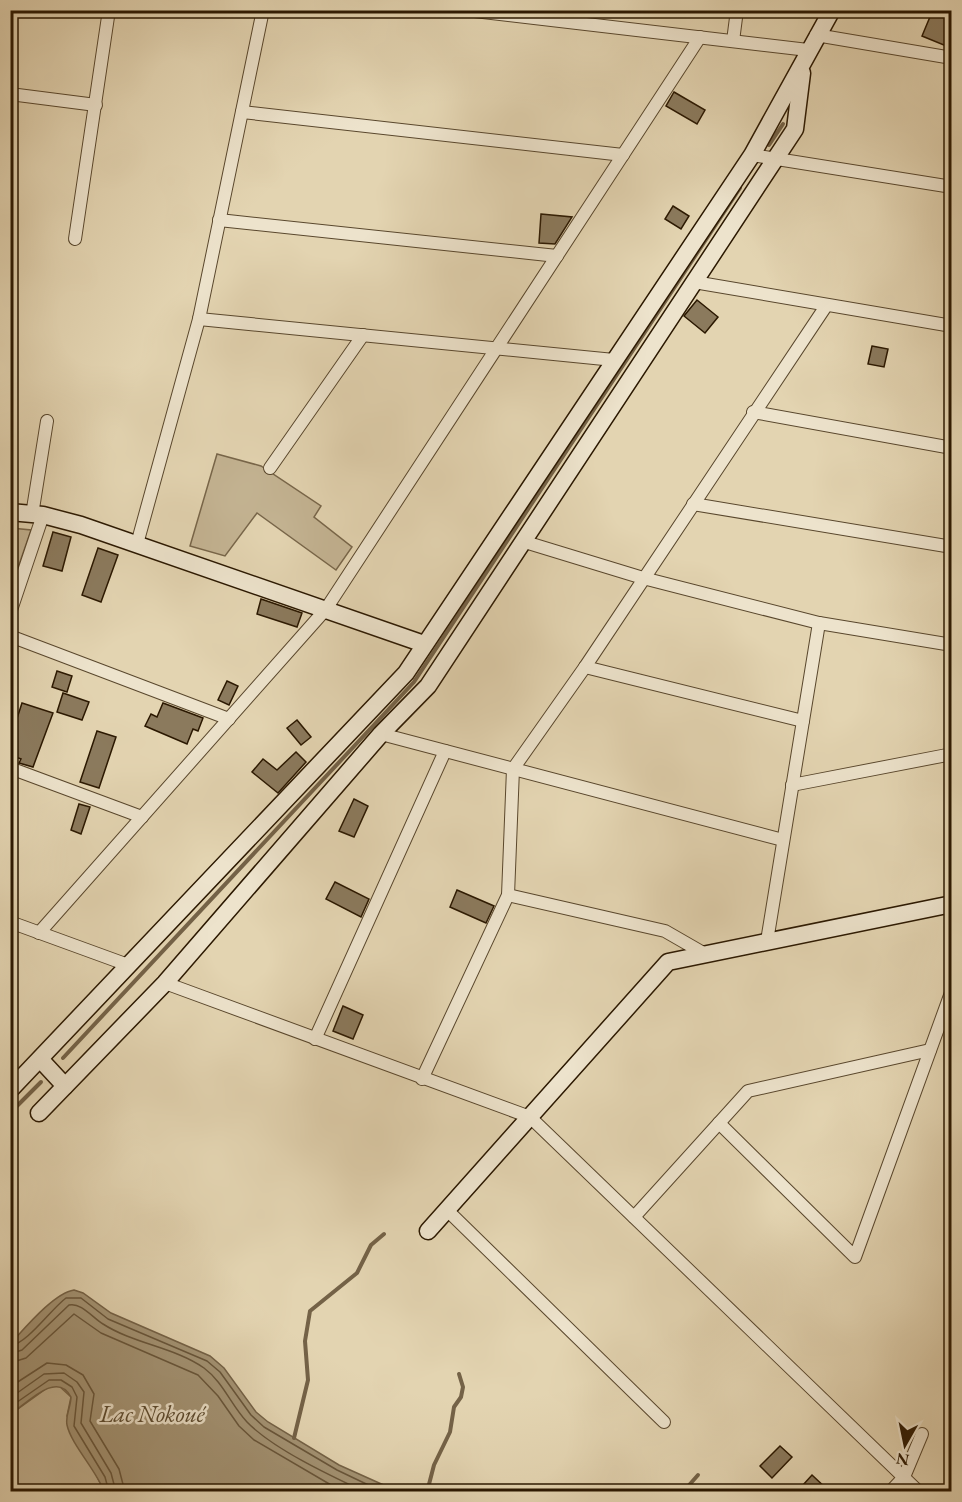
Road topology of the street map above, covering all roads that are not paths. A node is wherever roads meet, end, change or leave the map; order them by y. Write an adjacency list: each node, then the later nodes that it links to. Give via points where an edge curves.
1 (109, 10): 11 (street)
2 (263, 10): 12 (street)
3 (466, 10): 6 (street)
4 (737, 10): 7 (street)
5 (832, 10): 8 (street)
6 (700, 37): 7 (street); 13 (street)
7 (733, 41): 8 (street)
8 (809, 49): 9 (street); 14 (street); 15 (street, via 795,129)
9 (951, 58)
10 (10, 94): 11 (street)
11 (96, 105): 18 (street)
12 (242, 112): 13 (street); 17 (street)
13 (623, 155): 19 (street)
14 (752, 155): 15 (street); 26 (street)
15 (775, 158): 16 (street); 20 (street)
16 (951, 188)
17 (219, 220): 19 (street); 22 (street)
18 (75, 239)
19 (557, 256): 25 (street)
20 (694, 282): 21 (street); 34 (street)
21 (826, 306): 23 (street); 27 (street)
22 (199, 319): 24 (street); 35 (street)
23 (951, 326)
24 (363, 335): 25 (street); 30 (street)
25 (498, 348): 26 (street); 38 (street)
26 (614, 360): 42 (street)
27 (753, 412): 29 (street); 31 (street)
28 (47, 421): 33 (street)
29 (951, 448)
30 (270, 468)
31 (693, 504): 36 (street); 37 (street)
32 (10, 512): 33 (street)
33 (38, 515): 35 (street); 39 (street)
34 (525, 542): 37 (street); 47 (street, via 428,686)
35 (137, 544): 38 (street)
36 (951, 547)
37 (643, 578): 40 (street); 44 (street)
38 (326, 609): 42 (street); 45 (street)
39 (10, 613)
40 (819, 623): 43 (street); 46 (street)
41 (10, 636): 45 (street)
42 (424, 644): 61 (street, via 406,673)
43 (951, 645)
44 (585, 667): 46 (street); 51 (street)
45 (229, 719): 53 (street)
46 (803, 721): 52 (street)
47 (381, 734): 48 (street); 62 (street)
48 (445, 751): 51 (street); 64 (street)
49 (951, 754): 52 (street)
50 (10, 768): 53 (street)
51 (513, 769): 54 (street); 55 (street)
52 (792, 785): 54 (street)
53 (142, 817): 58 (street)
54 (783, 840): 59 (street)
55 (508, 895): 60 (street, via 664,932); 67 (street)
56 (951, 904): 59 (street)
57 (10, 922): 58 (street)
58 (39, 933): 61 (street)
59 (767, 941): 60 (street)
60 (705, 954): 71 (street, via 668,962)
61 (128, 965): 66 (street)
62 (165, 983): 64 (street); 68 (street)
63 (951, 990): 65 (street)
64 (315, 1039): 67 (street)
65 (930, 1050): 72 (street, via 747,1091); 72 (street, via 855,1257)
66 (40, 1059): 68 (street); 69 (street)
67 (422, 1079): 71 (street)
68 (65, 1086): 70 (street)
69 (10, 1090)
70 (39, 1113)
71 (530, 1116): 73 (street); 74 (street)
72 (719, 1123): 74 (street)
73 (447, 1210): 75 (street); 76 (street)
74 (634, 1216): 78 (street)
75 (428, 1231)
76 (664, 1422)
77 (922, 1434): 78 (street)
78 (904, 1477): 79 (street); 80 (street)
79 (890, 1491)
80 (919, 1491)

